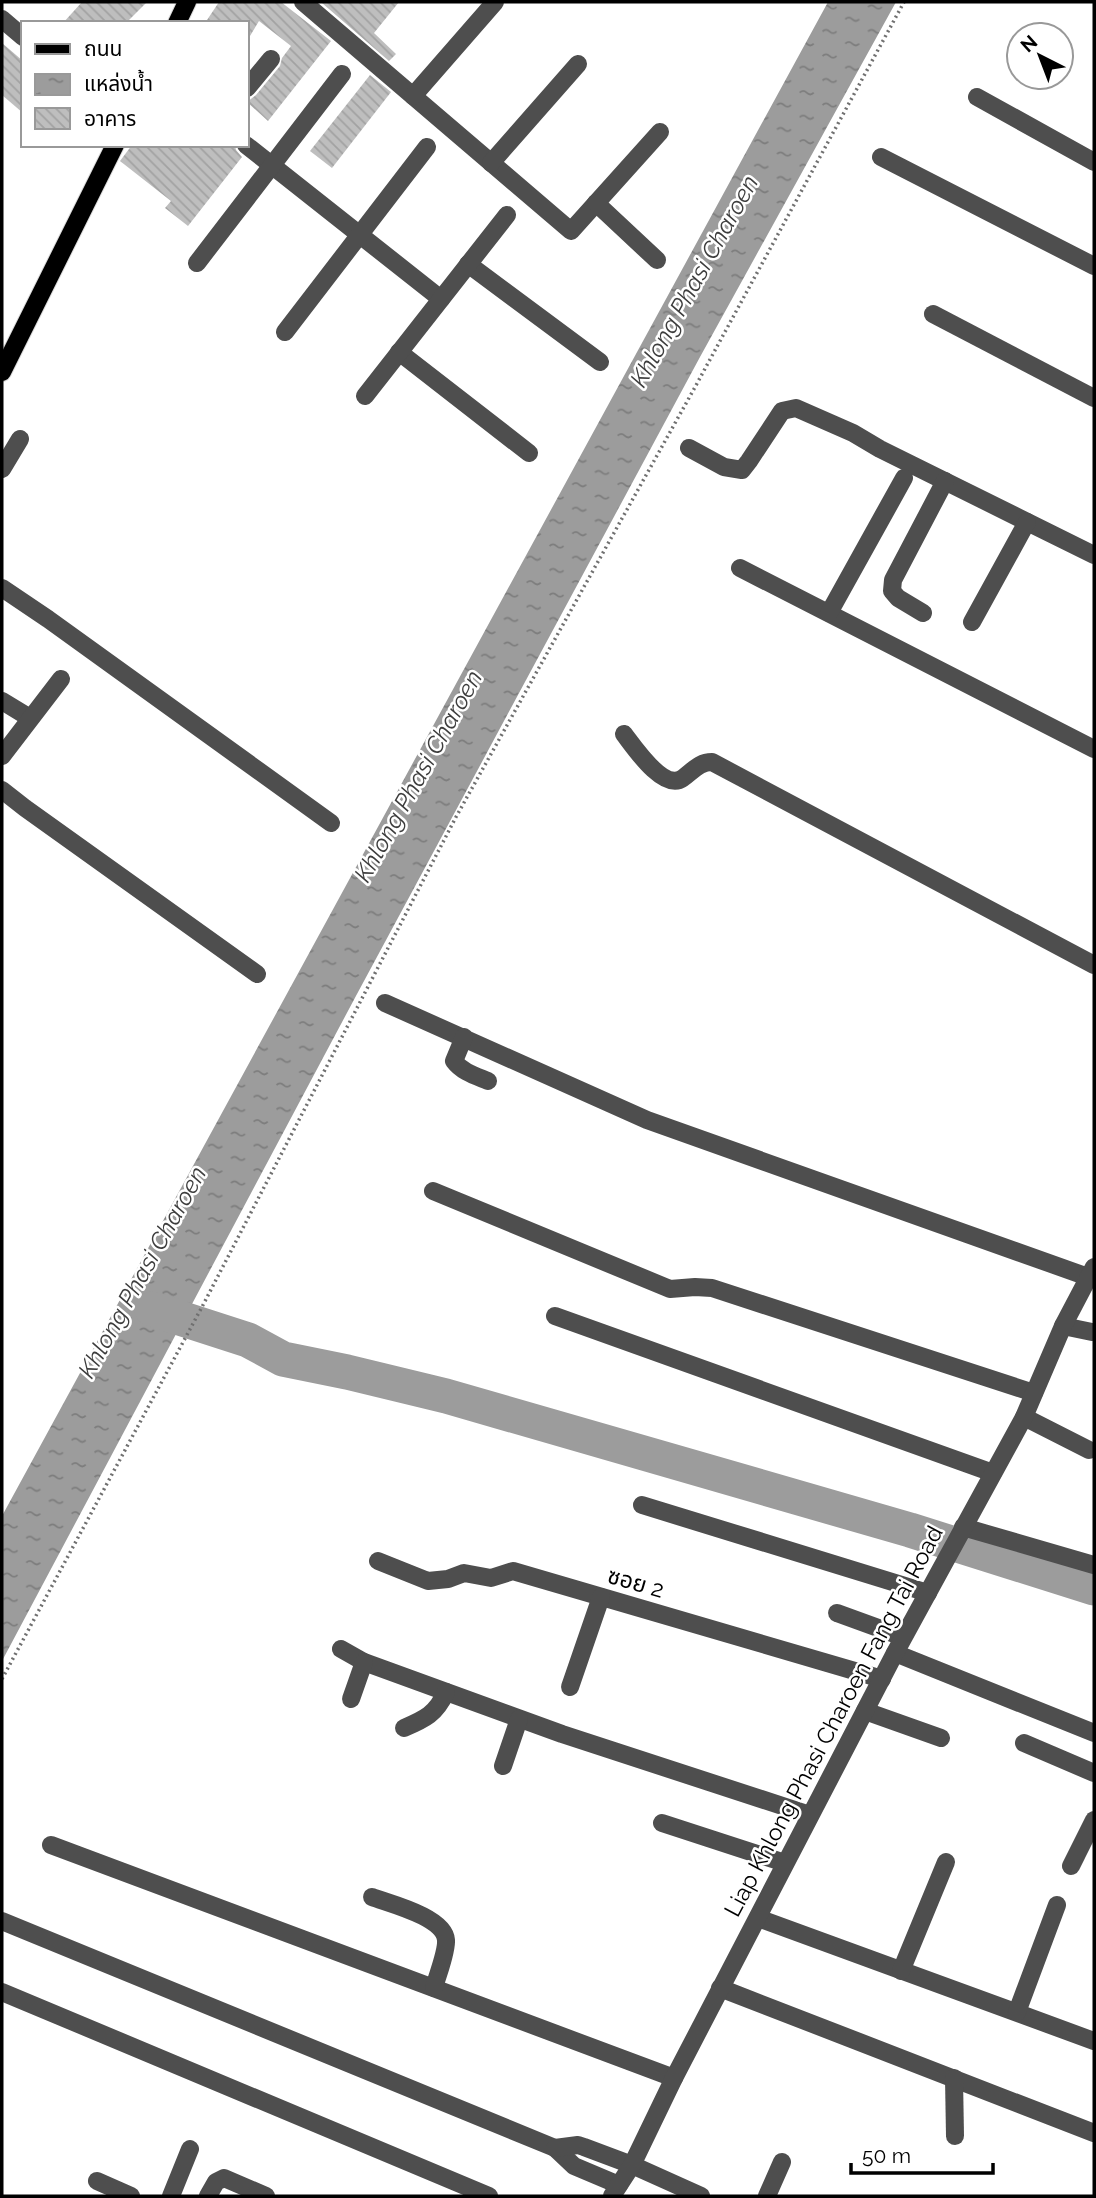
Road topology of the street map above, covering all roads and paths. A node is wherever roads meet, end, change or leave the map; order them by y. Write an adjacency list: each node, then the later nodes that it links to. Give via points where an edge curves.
1 (303, 2): 12 (street)
2 (495, 2): 12 (street)
3 (904, 2): 82 (path, via 456,817)
4 (184, 3): 6 (main road)
5 (2, 19): 7 (street)
6 (178, 21)
7 (21, 35)
8 (271, 59): 11 (street)
9 (578, 64): 20 (street)
10 (342, 75): 21 (street)
11 (248, 87)
12 (413, 96): 20 (street)
13 (977, 97): 19 (street)
14 (660, 132): 22 (street)
15 (114, 147): 34 (main road)
16 (248, 147): 21 (street)
17 (427, 147): 24 (street)
18 (881, 157): 28 (street)
19 (1094, 162)
20 (491, 163): 22 (street, via 571,231)
21 (272, 166): 24 (street); 26 (street)
22 (596, 203): 25 (street)
23 (507, 215): 27 (street)
24 (360, 235): 29 (street); 31 (street)
25 (657, 261)
26 (197, 263)
27 (468, 264): 29 (street); 33 (street)
28 (1094, 266)
29 (440, 299): 32 (street)
30 (933, 314): 36 (street)
31 (285, 332)
32 (399, 352): 35 (street); 39 (street)
33 (600, 362)
34 (2, 372)
35 (365, 396)
36 (1094, 398)
37 (20, 439): 40 (street)
38 (689, 448): 42 (street, via 724,467 742,470 782,411 796,408)
39 (529, 453)
40 (2, 469)
41 (904, 478): 47 (street)
42 (945, 481): 43 (street); 48 (street, via 893,580 892,591 898,598)
43 (1027, 522): 44 (street); 49 (street)
44 (1094, 555)
45 (740, 568): 47 (street)
46 (2, 589): 57 (street)
47 (829, 613): 54 (street)
48 (923, 613)
49 (972, 622)
50 (61, 678): 52 (street)
51 (2, 701): 52 (street)
52 (30, 719): 55 (street)
53 (624, 734): 58 (street, via 643,760 673,781 704,762 712,762)
54 (1094, 749)
55 (2, 756)
56 (2, 790): 59 (street)
57 (331, 823)
58 (1094, 965)
59 (257, 974)
60 (385, 1003): 61 (street)
61 (464, 1037): 62 (street, via 455,1064); 64 (street, via 647,1120)
62 (488, 1082)
63 (433, 1191): 68 (street, via 670,1289 712,1287)
64 (1091, 1272): 66 (street, Liap Khlong Phasi Charoen Fang Tai Road)
65 (555, 1316): 71 (street)
66 (1063, 1326): 67 (street); 68 (street, Liap Khlong Phasi Charoen Fang Tai Road)
67 (1092, 1332)
68 (1034, 1393): 69 (street, Liap Khlong Phasi Charoen Fang Tai Road)
69 (1024, 1417): 70 (street); 71 (street, Liap Khlong Phasi Charoen Fang Tai Road)
70 (1088, 1450)
71 (993, 1473): 73 (street, Liap Khlong Phasi Charoen Fang Tai Road)
72 (642, 1505): 76 (street)
73 (961, 1530): 75 (street); 76 (street, Liap Khlong Phasi Charoen Fang Tai Road)
74 (378, 1561): 77 (street, ซอย 2, via 428,1581 464,1573 491,1578 513,1571)
75 (1094, 1565)
76 (928, 1593): 79 (street, Liap Khlong Phasi Charoen Fang Tai Road)
77 (601, 1597): 83 (street, ซอย 2); 84 (street)
78 (837, 1613): 79 (street)
79 (899, 1645): 83 (street, Liap Khlong Phasi Charoen Fang Tai Road); 90 (street)
80 (341, 1649): 81 (street)
81 (364, 1662): 85 (street); 86 (street)
82 (2, 1679)
83 (882, 1679): 87 (street, Liap Khlong Phasi Charoen Fang Tai Road)
84 (570, 1688)
85 (446, 1692): 88 (street); 89 (street, via 425,1719)
86 (351, 1699)
87 (865, 1711): 91 (street); 95 (street, Liap Khlong Phasi Charoen Fang Tai Road)
88 (519, 1719): 93 (street); 95 (street)
89 (404, 1728)
90 (1094, 1733)
91 (941, 1738)
92 (1024, 1743): 94 (street)
93 (503, 1766)
94 (1094, 1773)
95 (810, 1815): 100 (street, Liap Khlong Phasi Charoen Fang Tai Road)
96 (1094, 1819): 101 (street)
97 (662, 1823): 100 (street)
98 (51, 1845): 107 (street)
99 (946, 1862): 106 (street)
100 (785, 1863): 104 (street, Liap Khlong Phasi Charoen Fang Tai Road)
101 (1071, 1866)
102 (372, 1897): 107 (street, via 430,1919 444,1932 447,1943)
103 (1057, 1905): 110 (street)
104 (758, 1918): 106 (street); 108 (street, Liap Khlong Phasi Charoen Fang Tai Road)
105 (2, 1921): 116 (street)
106 (901, 1971): 110 (street)
107 (434, 1988): 112 (street)
108 (720, 1988): 112 (street, Liap Khlong Phasi Charoen Fang Tai Road); 113 (street)
109 (2, 1992): 126 (street)
110 (1017, 2012): 111 (street)
111 (1094, 2041)
112 (674, 2078): 119 (street, Liap Khlong Phasi Charoen Fang Tai Road)
113 (954, 2078): 114 (street); 115 (street)
114 (1094, 2133)
115 (955, 2136)
116 (555, 2148): 119 (street, via 578,2145); 121 (street, via 574,2166)
117 (190, 2149): 123 (street)
118 (782, 2162): 128 (street)
119 (632, 2165): 121 (street, Liap Khlong Phasi Charoen Fang Tai Road); 127 (street)
120 (97, 2181): 122 (street)
121 (616, 2190)
122 (131, 2196)
123 (171, 2196)
124 (208, 2196): 125 (street, via 224,2178)
125 (266, 2196)
126 (489, 2196)
127 (701, 2196)
128 (767, 2196)

